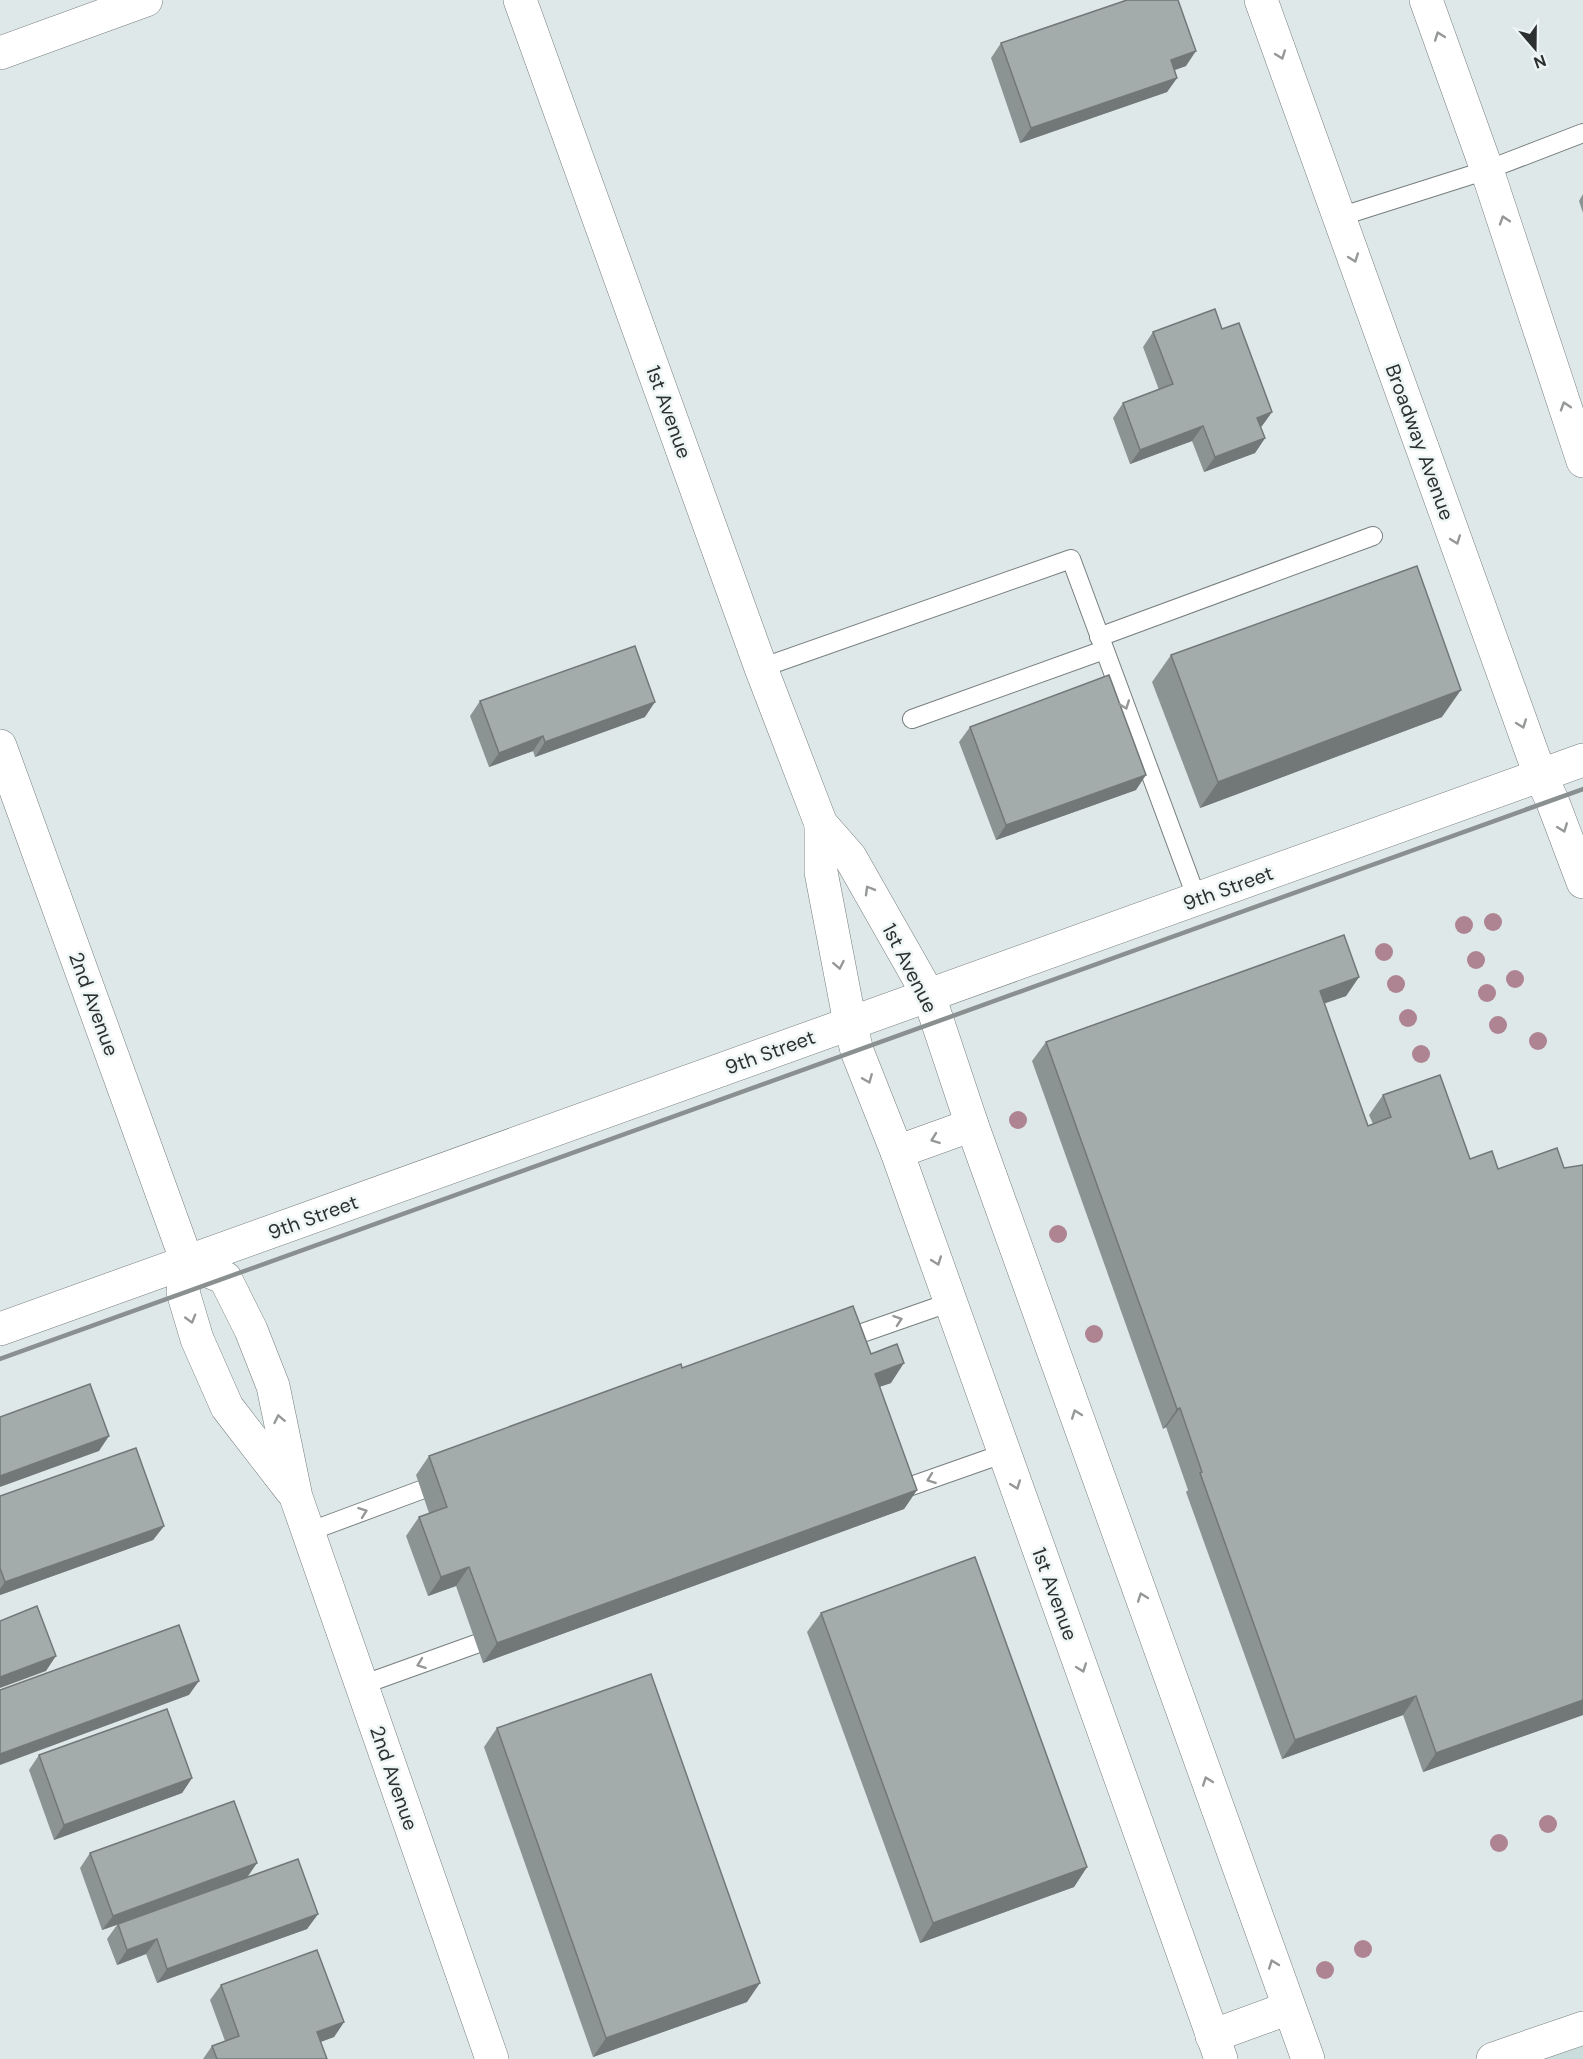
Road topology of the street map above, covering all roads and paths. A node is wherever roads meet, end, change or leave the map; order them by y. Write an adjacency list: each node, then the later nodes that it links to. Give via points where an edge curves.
1 (146, 0): 5 (street)
2 (520, 0): 12 (street, 1st Avenue)
3 (1261, 0): 8 (street, Broadway Avenue, one-way to 8)
4 (1426, 0): 7 (street, one-way to 4)
5 (0, 53)
6 (1583, 134): 7 (lane)
7 (1487, 170): 8 (lane); 9 (street, one-way to 7)
8 (1339, 217): 16 (street, Broadway Avenue, one-way to 16)
9 (1583, 461)
10 (1373, 536): 11 (lane)
11 (1102, 644): 12 (lane, via 1071,559); 13 (lane); 19 (lane, one-way to 19)
12 (761, 668): 17 (street, 1st Avenue)
13 (912, 718)
14 (0, 746): 24 (street, 2nd Avenue)
15 (1583, 760): 16 (street, 9th Street)
16 (1540, 775): 18 (street, Broadway Avenue, one-way to 18); 19 (street, 9th Street)
17 (821, 824): 20 (street, 1st Avenue, one-way to 17, via 850,857); 21 (street, 1st Avenue, one-way to 21, via 821,872)
18 (1583, 882)
19 (1197, 899): 20 (street, 9th Street)
20 (929, 996): 21 (street, 9th Street); 22 (street, 1st Avenue)
21 (850, 1023): 23 (street, 1st Avenue, one-way to 23, via 857,1051); 24 (street, 9th Street)
22 (972, 1125): 23 (street, one-way to 23); 35 (street, 1st Avenue, one-way to 22)
23 (897, 1152): 25 (street, 1st Avenue, one-way to 25)
24 (187, 1262): 26 (street, 9th Street); 31 (street, 2nd Avenue, one-way to 31, via 183,1292 197,1339 227,1407); 31 (street, 2nd Avenue, one-way to 24, via 273,1386 251,1330 225,1278)
25 (951, 1302): 27 (lane, one-way to 25); 28 (street, 1st Avenue)
26 (0, 1329)
27 (845, 1339)
28 (1005, 1453): 30 (lane, one-way to 30); 37 (street, 1st Avenue, one-way to 37)
29 (421, 1491): 32 (lane, one-way to 29)
30 (897, 1491)
31 (296, 1497): 32 (street, 2nd Avenue)
32 (308, 1532): 34 (street, 2nd Avenue)
33 (476, 1644): 34 (lane, one-way to 34)
34 (362, 1685): 38 (street, 2nd Avenue)
35 (1289, 2008): 37 (street, 1st Avenue); 39 (street, 1st Avenue)
36 (1583, 2028): 40 (street)
37 (1217, 2047)
38 (492, 2059)
39 (1308, 2059)
40 (1493, 2059)

